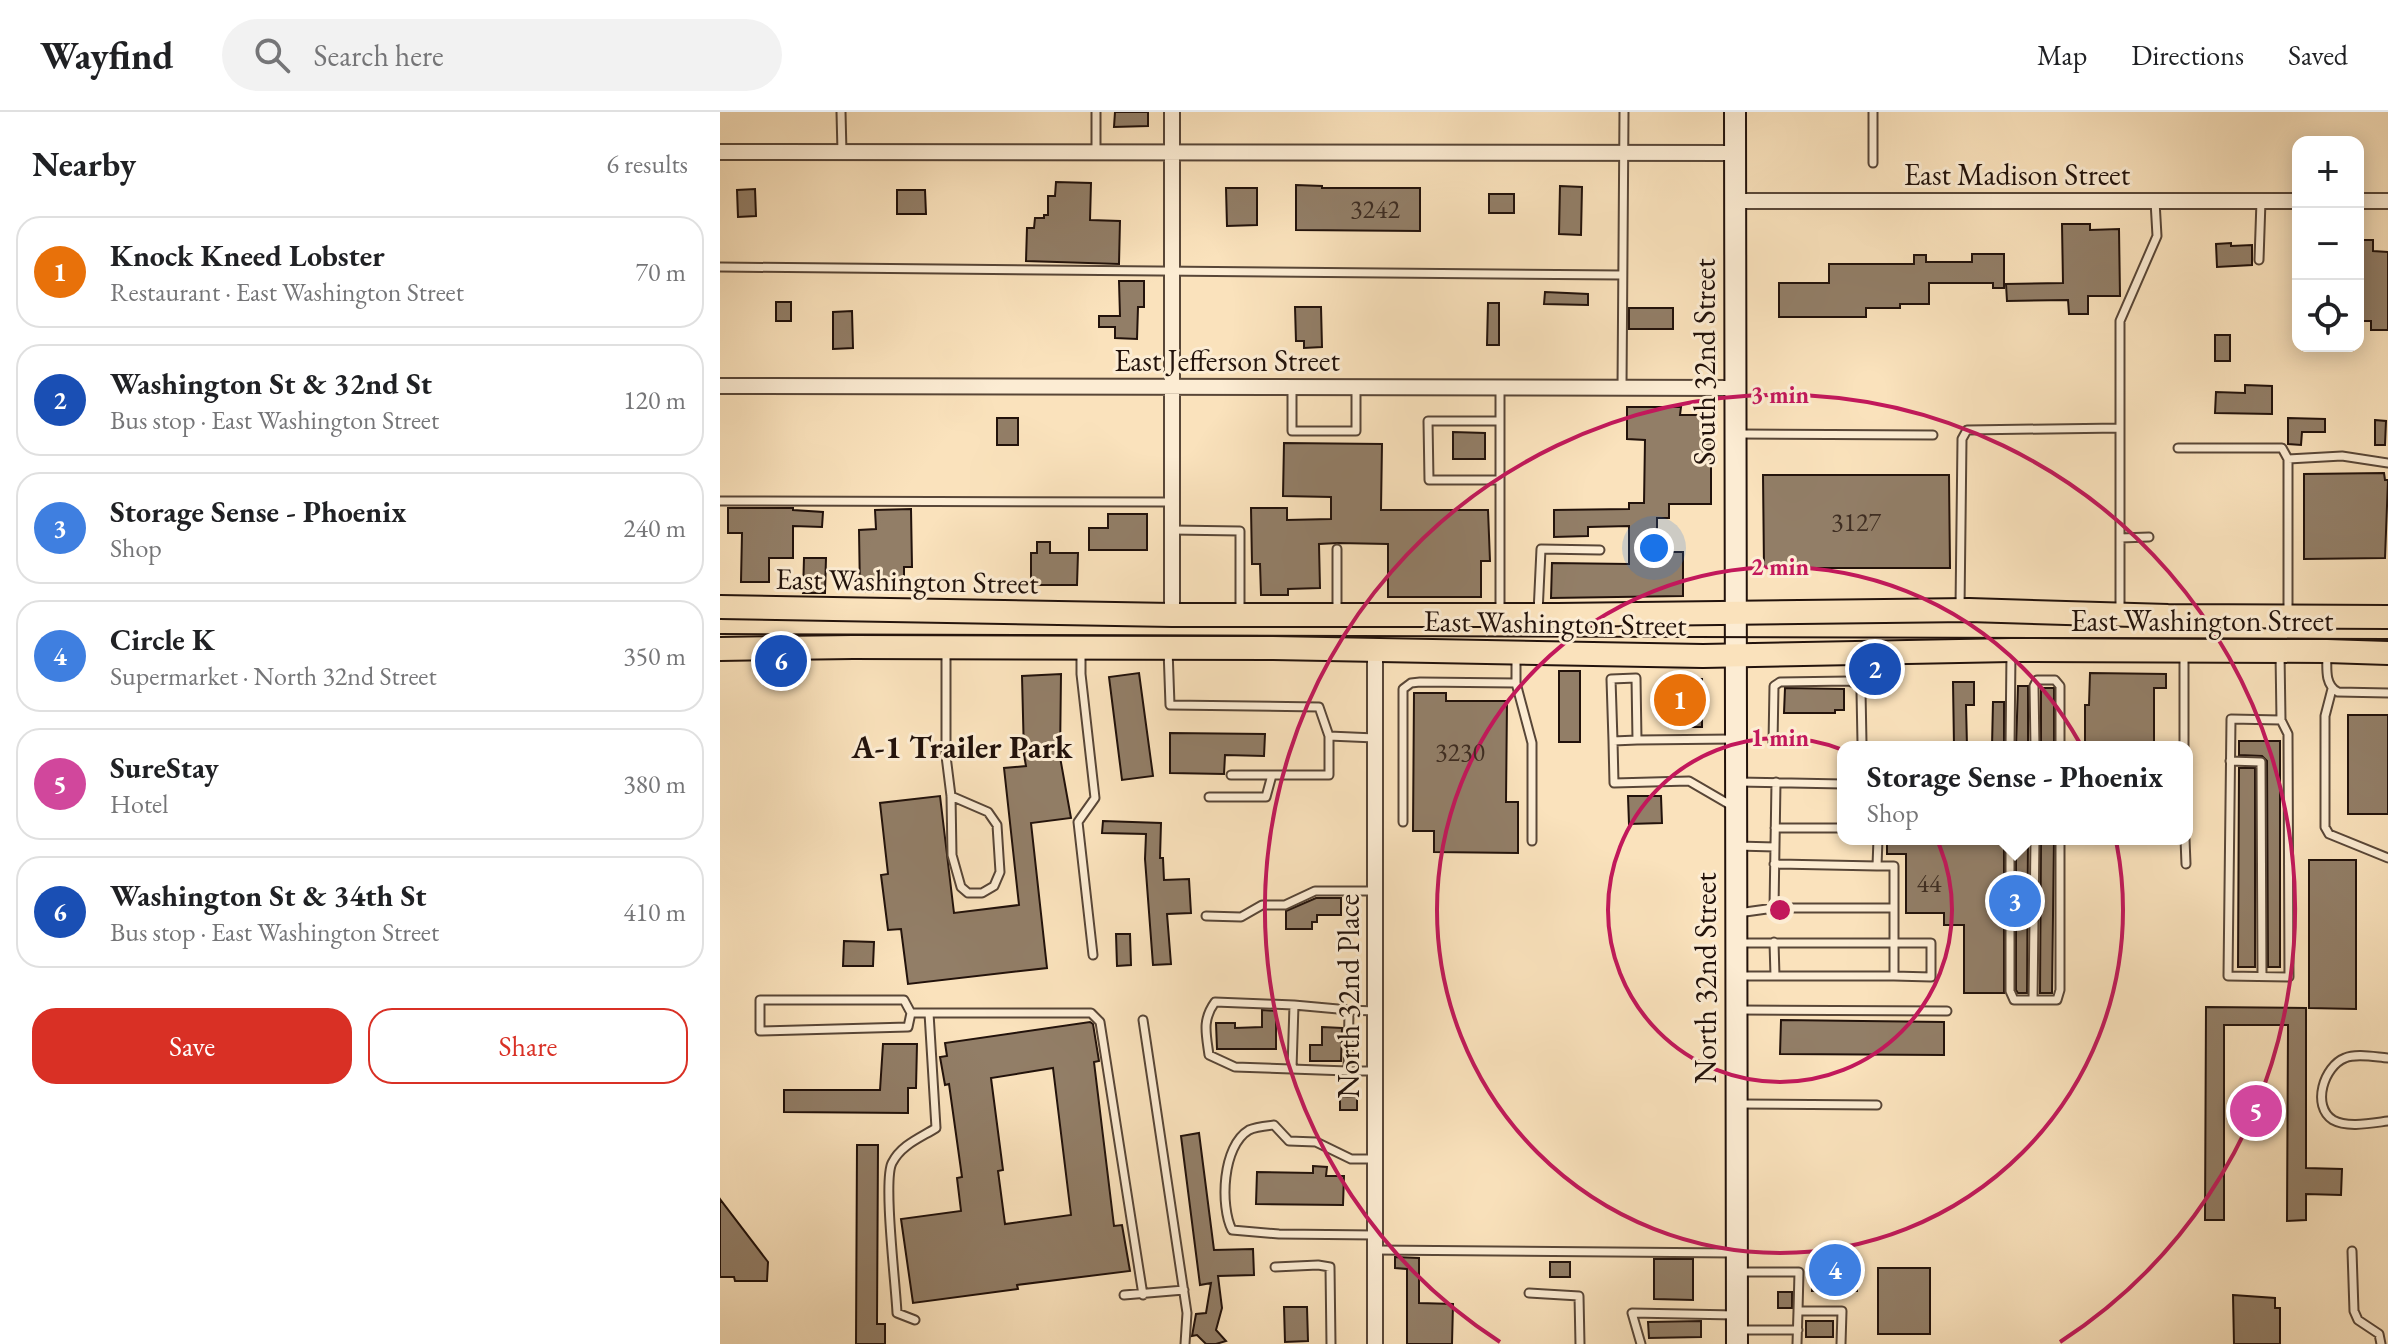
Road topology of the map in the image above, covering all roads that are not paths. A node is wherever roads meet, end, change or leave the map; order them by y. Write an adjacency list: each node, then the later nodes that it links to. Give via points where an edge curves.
1 (841, 112): 8 (lane)
2 (1096, 112): 9 (lane)
3 (1172, 112): 10 (street)
4 (1624, 112): 11 (lane)
5 (1735, 112): 12 (main road, South 32nd Street)
6 (1873, 112): 13 (lane)
7 (720, 152): 8 (street)
8 (842, 152): 9 (street)
9 (1096, 152): 10 (street)
10 (1172, 152): 11 (street); 22 (street)
11 (1623, 153): 12 (street); 23 (lane)
12 (1735, 153): 14 (main road, South 32nd Street)
13 (1873, 163)
14 (1735, 201): 15 (street, East Madison Street); 30 (main road, South 32nd Street)
15 (2155, 201): 16 (street, East Madison Street); 32 (lane, via 2157,236 2120,321)
16 (2261, 201): 17 (street, East Madison Street); 20 (lane)
17 (2292, 201)
18 (2364, 201): 19 (street)
19 (2388, 201)
20 (2259, 260)
21 (720, 267): 22 (lane)
22 (1172, 269): 23 (lane); 25 (street)
23 (1622, 275): 29 (lane)
24 (720, 386): 25 (street, East Jefferson Street)
25 (1172, 386): 26 (street, East Jefferson Street); 40 (street)
26 (1292, 387): 27 (street, East Jefferson Street); 27 (lane, via 1292,431 1356,431)
27 (1356, 387): 28 (street, East Jefferson Street)
28 (1500, 387): 29 (street, East Jefferson Street); 31 (lane)
29 (1622, 388): 30 (street, East Jefferson Street)
30 (1734, 388): 33 (main road, South 32nd Street)
31 (1500, 421): 38 (lane); 38 (lane, via 1428,421 1429,480)
32 (2120, 428): 43 (lane); 47 (lane, via 1967,430 1962,439)
33 (1734, 435): 34 (lane); 48 (main road, South 32nd Street)
34 (1933, 435)
35 (2178, 448): 36 (lane, via 2282,448)
36 (2288, 459): 37 (lane, via 2342,456); 55 (lane)
37 (2388, 463)
38 (1500, 480): 52 (lane)
39 (720, 501): 40 (lane)
40 (1172, 502): 41 (street)
41 (1172, 530): 49 (street); 50 (lane, via 1240,531)
42 (2149, 537): 43 (lane)
43 (2120, 538): 54 (lane)
44 (1337, 549): 51 (lane)
45 (1600, 550): 53 (lane, via 1541,549)
46 (720, 607): 49 (main road, East Washington Street)
47 (1960, 610): 48 (main road, East Washington Street); 54 (main road, East Washington Street)
48 (1735, 612): 53 (main road, East Washington Street); 68 (main road, North 32nd Street)
49 (1172, 615): 50 (main road, East Washington Street)
50 (1240, 615): 51 (main road, East Washington Street)
51 (1337, 615): 52 (main road, East Washington Street)
52 (1500, 615): 53 (main road, East Washington Street)
53 (1538, 615)
54 (2120, 615): 55 (main road, East Washington Street)
55 (2288, 617): 56 (main road, East Washington Street)
56 (2388, 617)
57 (947, 647): 58 (main road, East Washington Street); 60 (main road, East Washington Street); 90 (lane)
58 (1081, 647): 59 (main road, East Washington Street); 116 (lane, via 1095,798 1078,822)
59 (1168, 648): 61 (main road, East Washington Street); 73 (lane, via 1170,705 1319,707)
60 (720, 649)
61 (1375, 649): 67 (main road, East Washington Street); 74 (street, North 32nd Place)
62 (2011, 650): 63 (main road, East Washington Street); 68 (main road, East Washington Street); 79 (lane)
63 (2184, 651): 64 (main road, East Washington Street); 82 (lane)
64 (2280, 651): 65 (main road, East Washington Street); 72 (lane)
65 (2327, 651): 66 (main road, East Washington Street); 70 (lane)
66 (2388, 653)
67 (1516, 654): 68 (main road, East Washington Street); 69 (lane)
68 (1735, 655): 75 (main road, North 32nd Street)
69 (1516, 683): 93 (lane, via 1420,682 1403,689); 96 (lane, via 1532,743)
70 (2332, 689): 71 (lane); 104 (lane, via 2325,716 2325,827 2329,834)
71 (2388, 693)
72 (2281, 720): 84 (lane, via 2231,719); 120 (lane, via 2288,734 2289,977)
73 (1329, 736): 74 (lane); 86 (lane, via 1329,775)
74 (1375, 738): 108 (street, North 32nd Place)
75 (1736, 739): 76 (lane); 87 (main road, North 32nd Street)
76 (1637, 740): 77 (lane); 77 (lane, via 1636,678 1611,679)
77 (1613, 741): 92 (lane, via 1614,783 1689,781)
78 (1862, 741): 83 (lane, via 1857,684 1780,682 1774,686)
79 (2010, 741)
80 (2035, 741): 81 (lane, via 2034,686 2037,680 2055,680 2060,686)
81 (2060, 741)
82 (2184, 741)
83 (1773, 743)
84 (2230, 761): 120 (lane, via 2261,762); 120 (lane, via 2228,976)
85 (1231, 775): 86 (lane)
86 (1272, 775): 91 (lane, via 1266,797)
87 (1736, 782): 88 (lane); 92 (main road, North 32nd Street)
88 (1776, 782): 89 (lane); 94 (lane)
89 (1837, 784)
90 (951, 796): 90 (lane, via 988,812 997,825 1000,872 994,886 982,893 961,887 952,855)
91 (1209, 797)
92 (1736, 809): 102 (main road, North 32nd Street)
93 (1403, 822)
94 (1775, 828): 95 (lane); 103 (lane)
95 (1837, 828)
96 (1532, 841)
97 (1878, 845): 107 (lane)
98 (2010, 845): 121 (lane, via 2010,991 2014,1000)
99 (2035, 845): 121 (lane)
100 (2060, 845): 121 (lane, via 2060,990 2057,1000)
101 (2185, 845): 106 (lane)
102 (1736, 846): 103 (lane); 111 (main road, North 32nd Street)
103 (1775, 847): 105 (lane)
104 (2388, 858)
105 (1774, 864): 107 (lane); 109 (lane)
106 (2186, 864)
107 (1877, 866): 110 (lane, via 1894,866)
108 (1375, 891): 112 (lane, via 1315,891 1285,905 1262,905 1241,917); 125 (street, North 32nd Place)
109 (1774, 908): 110 (lane); 111 (lane)
110 (1894, 908): 114 (lane)
111 (1736, 913): 115 (main road, North 32nd Street)
112 (1206, 916)
113 (1774, 942): 114 (lane); 115 (lane); 118 (lane)
114 (1894, 942): 119 (lane); 119 (lane, via 1931,943 1931,977)
115 (1736, 943): 117 (main road, North 32nd Street)
116 (1093, 955)
117 (1737, 976): 118 (lane); 124 (main road, North 32nd Street)
118 (1775, 976): 119 (lane)
119 (1894, 976)
120 (2262, 976)
121 (2033, 1000)
122 (1294, 1005): 123 (lane); 131 (lane); 131 (lane, via 1215,1002 1206,1014 1209,1055 1221,1063)
123 (1349, 1010): 125 (lane); 132 (lane)
124 (1736, 1010): 126 (lane); 134 (main road, North 32nd Street)
125 (1375, 1011): 133 (street, North 32nd Place)
126 (1947, 1011)
127 (911, 1013): 127 (lane, via 904,1000 760,1000 760,1031 908,1027); 128 (lane)
128 (929, 1013): 145 (lane, via 1091,1013 1100,1022); 147 (lane, via 936,1128 904,1147 891,1164 889,1191 897,1313)
129 (1143, 1020): 142 (lane)
130 (2388, 1058): 136 (lane, via 2347,1056 2332,1065 2324,1079 2323,1101 2326,1114 2336,1122)
131 (1292, 1069): 132 (lane)
132 (1348, 1071): 133 (lane)
133 (1375, 1071): 137 (street, North 32nd Place)
134 (1737, 1104): 135 (lane); 140 (main road, North 32nd Street)
135 (1877, 1105)
136 (2388, 1121)
137 (1375, 1159): 138 (street, North 32nd Place); 138 (lane, via 1351,1159 1316,1142 1289,1141 1274,1125 1249,1130 1226,1163 1232,1230)
138 (1375, 1243): 140 (lane); 152 (street, North 32nd Place)
139 (2352, 1251): 157 (lane, via 2354,1311 2379,1334)
140 (1737, 1262): 146 (lane, via 1799,1272); 148 (main road, North 32nd Street)
141 (1275, 1267): 151 (lane, via 1330,1267)
142 (1184, 1290): 145 (lane); 150 (lane)
143 (1529, 1293): 153 (lane, via 1579,1296)
144 (1124, 1295): 145 (lane)
145 (1143, 1295)
146 (1798, 1311): 149 (lane); 156 (lane, via 1842,1311)
147 (915, 1320)
148 (1737, 1330): 149 (lane); 154 (lane, via 1632,1313)
149 (1798, 1330): 155 (lane)
150 (1185, 1341)
151 (1331, 1344)
152 (1375, 1344)
153 (1580, 1344)
154 (1641, 1344)
155 (1797, 1344)
156 (1841, 1344)
157 (2381, 1344)

